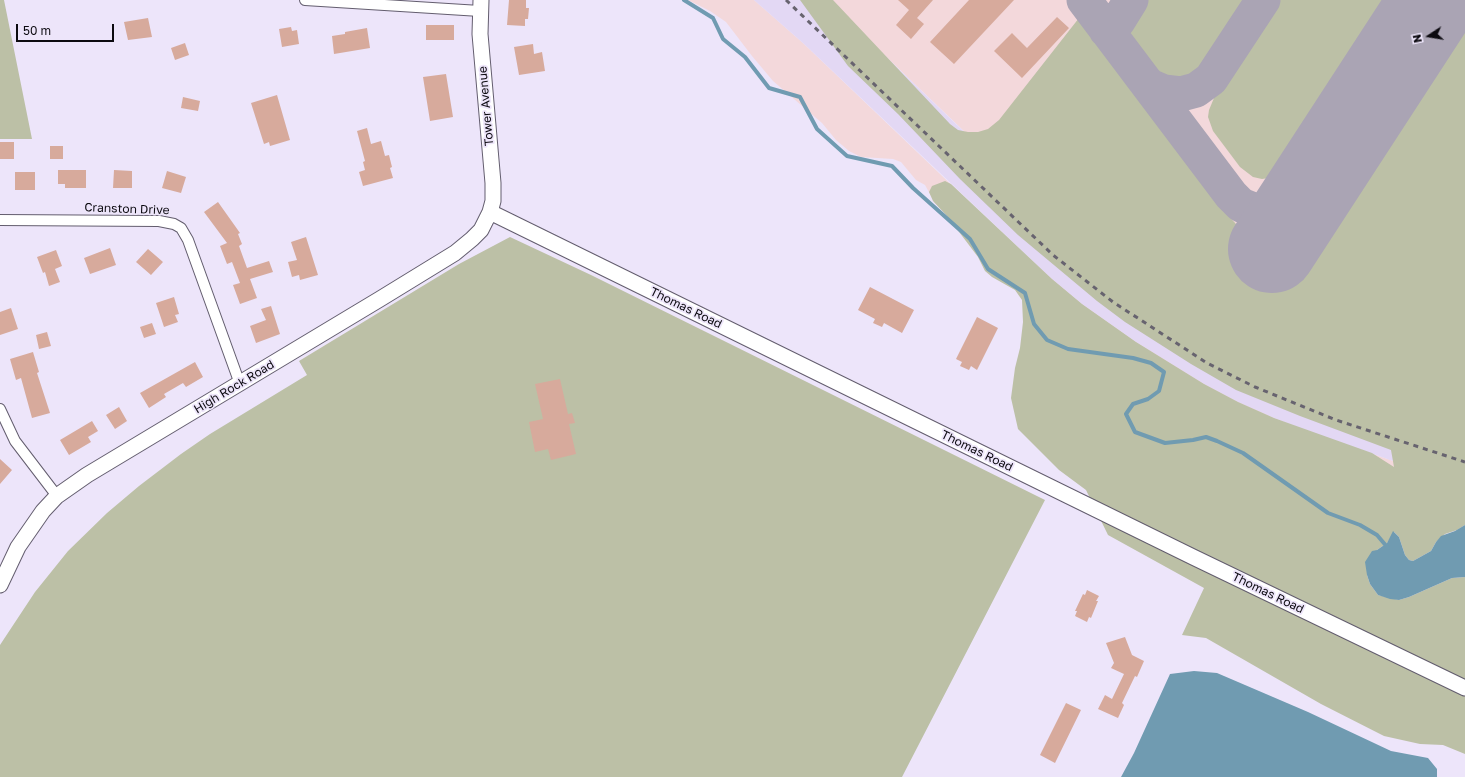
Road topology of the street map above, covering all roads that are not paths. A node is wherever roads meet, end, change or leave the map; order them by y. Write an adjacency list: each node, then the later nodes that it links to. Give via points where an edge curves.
1 (305, 0): 2 (street)
2 (481, 6): 3 (main road, Tower Avenue, via 480,45 493,178)
3 (490, 212): 5 (main road, High Rock Road, via 477,234 455,253); 9 (main road, Thomas Road)
4 (0, 220): 5 (street, Cranston Drive, via 159,221 181,228 188,240)
5 (240, 384): 7 (main road, High Rock Road)
6 (0, 408): 7 (street, via 15,441)
7 (57, 496): 8 (main road, High Rock Road, via 43,511 18,547)
8 (0, 585)
9 (1465, 688)

